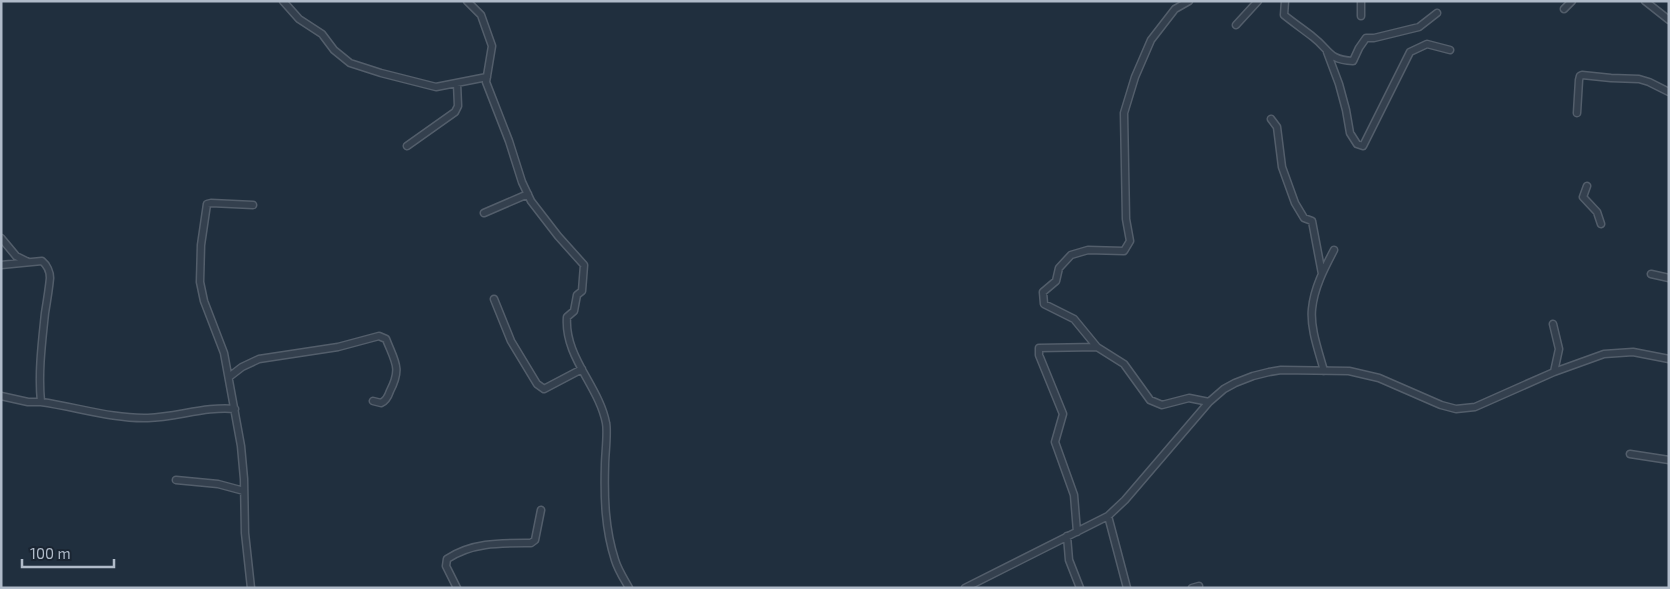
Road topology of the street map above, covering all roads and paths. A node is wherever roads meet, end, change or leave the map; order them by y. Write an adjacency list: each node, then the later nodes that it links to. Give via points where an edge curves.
1 (283, 1): 17 (street, via 350,63 436,86)
2 (467, 1): 16 (street, via 481,15 492,46)
3 (1189, 1): 36 (street, via 1175,9 1151,40 1134,78 1124,113 1126,219 1130,242 1124,251 1088,250 1071,254 1059,268 1056,281 1043,292 1044,304 1074,319)
4 (1258, 1): 13 (street)
5 (1285, 1): 15 (street, via 1284,15 1315,38)
6 (1362, 1): 11 (street)
7 (1572, 1): 9 (street)
8 (1645, 1): 12 (street)
9 (1564, 9)
10 (1437, 13): 15 (street, via 1419,27 1366,38 1353,61 1342,60)
11 (1361, 16)
12 (1669, 20)
13 (1236, 26)
14 (1450, 50): 15 (street, via 1427,44 1410,52 1363,146 1357,144 1350,133 1339,84)
15 (1327, 52)
16 (486, 77): 17 (street); 23 (street)
17 (457, 83): 21 (street, via 458,106 455,112)
18 (1669, 92): 19 (street, via 1639,78 1582,75)
19 (1577, 113)
20 (1271, 119): 31 (street, via 1277,127 1282,167 1294,203 1304,218 1312,221)
21 (407, 146)
22 (1587, 186): 26 (street, via 1583,197 1597,212)
23 (528, 194): 25 (street); 38 (street, via 558,236 584,264 582,291 577,295 574,312 567,317 566,331)
24 (253, 205): 41 (street, via 211,203 206,204 205,209 200,282)
25 (484, 213)
26 (1601, 224)
27 (1, 238): 29 (street, via 16,256)
28 (1334, 250): 31 (street)
29 (30, 263): 30 (street); 44 (street, via 42,261 50,276 43,334)
30 (1, 265)
31 (1322, 274): 39 (street, via 1312,310 1315,339)
32 (1651, 274): 33 (street)
33 (1669, 278)
34 (494, 299): 38 (street, via 508,334 539,386 544,389)
35 (1552, 324): 40 (street, via 1559,349)
36 (1097, 347): 45 (street, via 1124,364 1150,400 1162,405 1189,398); 53 (street, via 1039,348 1063,414 1055,442 1074,495)
37 (1669, 359): 40 (street, via 1633,352 1604,354)
38 (582, 369): 57 (street, via 600,400 607,425 606,524 616,562)
39 (1324, 371): 40 (street, via 1366,374 1441,406 1456,409 1474,407); 45 (street, via 1281,370 1253,376 1224,389)
40 (1554, 372)
41 (229, 377): 43 (street, via 242,366 259,359 338,348 379,336 386,339 398,368 397,379 385,401 381,404); 46 (street)
42 (1, 396): 44 (street)
43 (373, 401)
44 (41, 402): 46 (street, via 126,418 175,416 213,408)
45 (1209, 402): 52 (street)
46 (235, 409): 50 (street, via 242,446)
47 (1630, 454): 48 (street)
48 (1669, 460)
49 (176, 480): 50 (street, via 218,484)
50 (244, 491): 55 (street)
51 (541, 510): 56 (street, via 535,540 531,543 496,543 466,548 447,559 446,566)
52 (1108, 516): 53 (street); 60 (street)
53 (1077, 532): 54 (street)
54 (1067, 536): 58 (street); 59 (street, via 1069,560)
55 (251, 588)
56 (457, 588)
57 (629, 588)
58 (965, 588)
59 (1080, 588)
60 (1127, 588)

